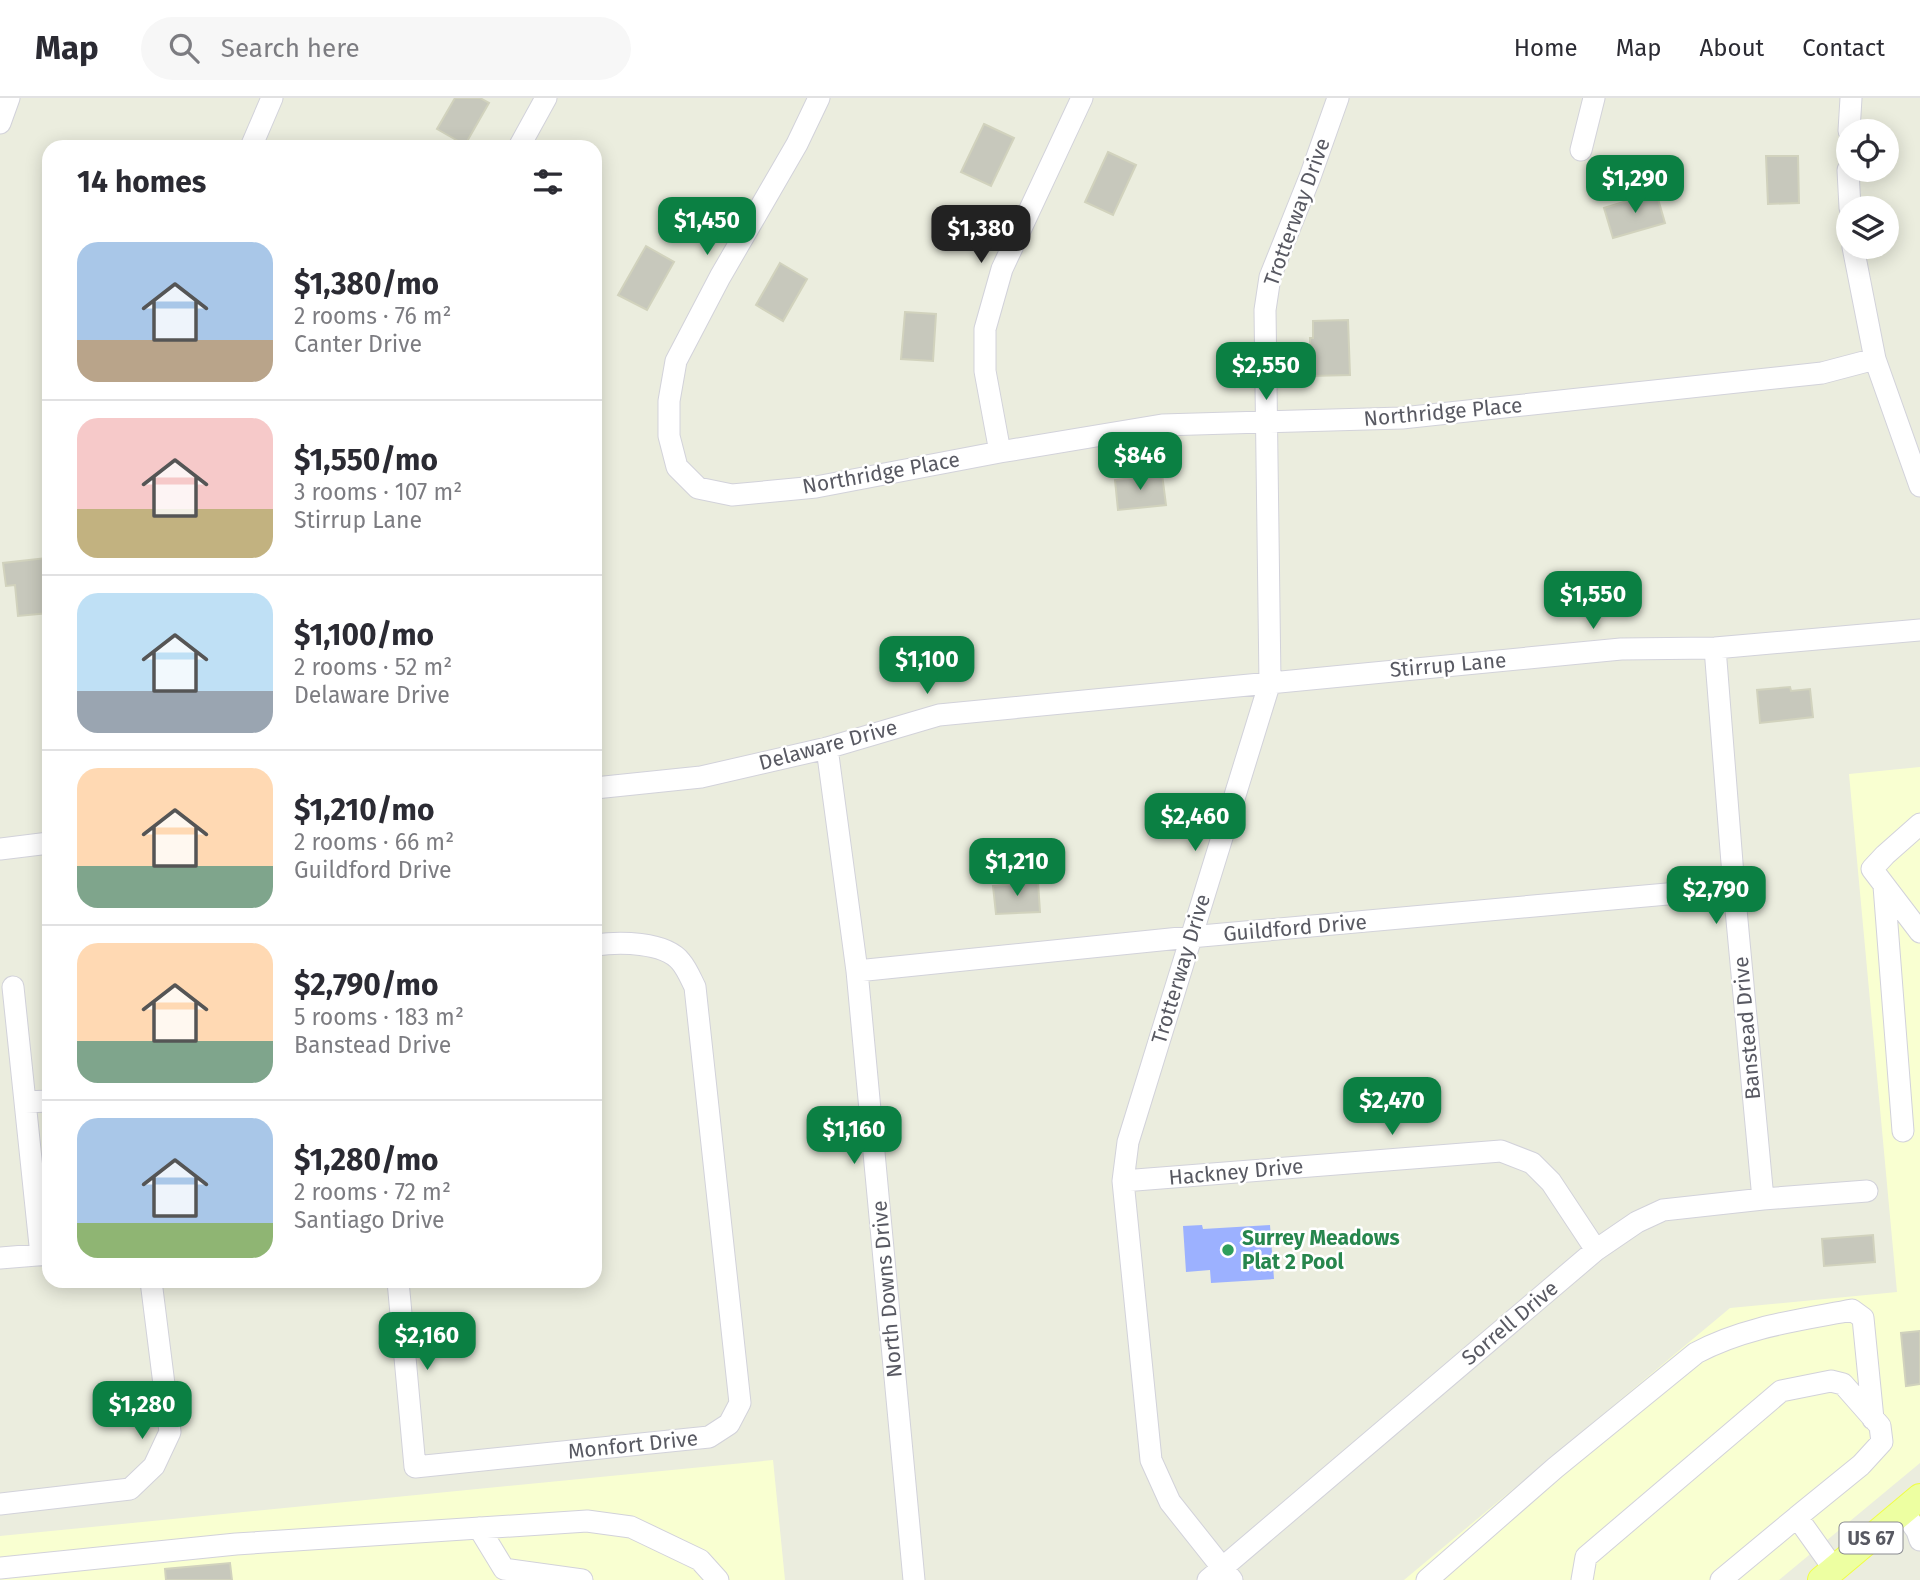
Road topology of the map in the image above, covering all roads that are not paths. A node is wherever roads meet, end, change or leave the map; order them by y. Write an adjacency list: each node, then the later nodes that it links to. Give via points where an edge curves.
1 (9, 98): 10 (street)
2 (272, 98): 11 (street)
3 (546, 98): 12 (street)
4 (819, 98): 17 (street, Northridge Place, via 676,361 668,436 677,467 698,488 732,495 816,487)
5 (1082, 98): 17 (street, via 1002,269 985,329 985,371)
6 (1338, 98): 16 (street, Trotterway Drive, via 1270,277 1265,310)
7 (1594, 98): 13 (street)
8 (1851, 98): 9 (street)
9 (1850, 119)
10 (0, 123)
11 (254, 140)
12 (523, 140)
13 (1581, 150)
14 (1855, 259): 15 (street)
15 (1875, 359): 16 (street, Northridge Place, via 1822,373 1429,415); 18 (street)
16 (1266, 423): 17 (street, Northridge Place, via 1162,425); 21 (street, Trotterway Drive)
17 (1000, 452)
18 (1920, 486)
19 (1920, 630): 20 (street, Stirrup Lane)
20 (1715, 648): 21 (street, Stirrup Lane, via 1620,649); 28 (street, Banstead Drive)
21 (1270, 682): 22 (street, Delaware Drive, via 939,715); 30 (street, Trotterway Drive)
22 (827, 748): 23 (street, Delaware Drive, via 701,776); 32 (street, North Downs Drive)
23 (602, 787)
24 (1920, 824): 27 (street, via 1872,869)
25 (42, 844): 26 (street)
26 (0, 849)
27 (1884, 886): 29 (street); 36 (street, via 1903,1131)
28 (1734, 888): 30 (street, Guildford Drive); 39 (street, Banstead Drive)
29 (1920, 932)
30 (1190, 937): 32 (street, Guildford Drive); 37 (street, Trotterway Drive, via 1128,1142)
31 (602, 944): 45 (street, Monfort Drive, via 651,945 680,959 695,987 740,1403 729,1424 709,1437 415,1467)
32 (857, 971): 57 (street, North Downs Drive)
33 (13, 987): 35 (street)
34 (42, 1101): 35 (street)
35 (25, 1102): 40 (street)
36 (1920, 1115)
37 (1123, 1181): 41 (street, Hackney Drive, via 1501,1151 1532,1163 1551,1182); 53 (street, Trotterway Drive, via 1151,1460 1170,1502)
38 (1867, 1191): 39 (street, Sorrell Drive)
39 (1763, 1199): 41 (street, Sorrell Drive, via 1663,1210)
40 (42, 1231)
41 (1595, 1250): 53 (street, Sorrell Drive)
42 (42, 1254): 43 (street)
43 (0, 1258)
44 (152, 1288): 47 (street, via 170,1432 154,1466 130,1489)
45 (399, 1288)
46 (1873, 1419): 49 (street, via 1880,1426 1882,1442); 58 (street, via 1863,1318 1852,1310 1714,1343 1555,1468); 59 (street, via 1843,1384 1831,1381 1781,1391 1586,1557)
47 (0, 1503)
48 (1911, 1504): 51 (street); 54 (main road, US 67)
49 (1797, 1517): 54 (street); 60 (street)
50 (479, 1528): 52 (street, via 236,1544); 55 (street, via 504,1569); 56 (street, via 587,1521 631,1527 700,1560)
51 (1920, 1540)
52 (0, 1567)
53 (1221, 1576)
54 (1827, 1577)
55 (582, 1580)
56 (718, 1580)
57 (914, 1580)
58 (1427, 1580)
59 (1582, 1580)
60 (1721, 1580)

